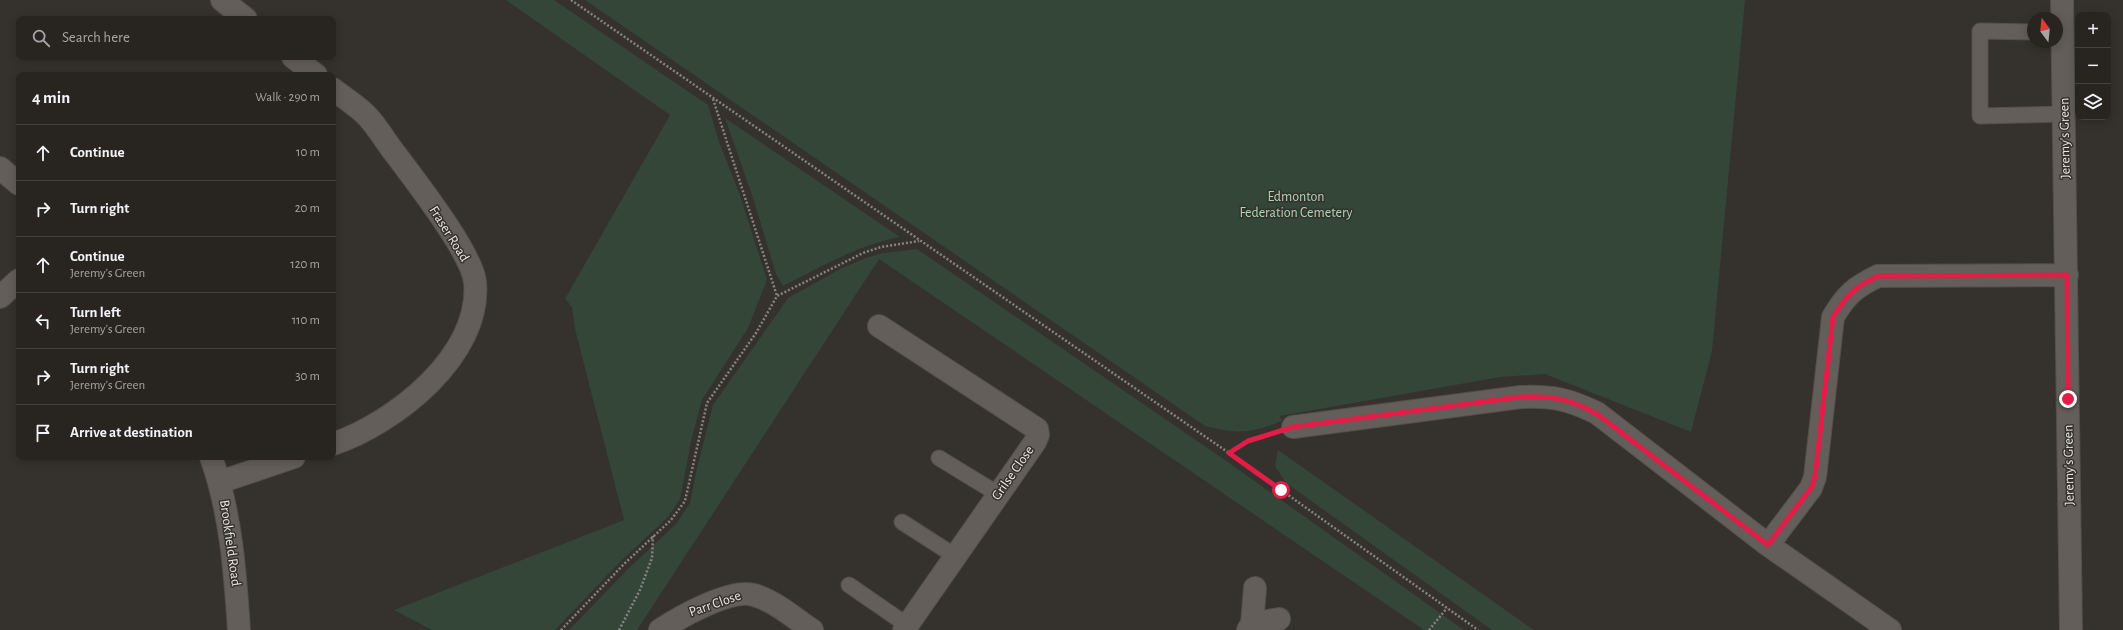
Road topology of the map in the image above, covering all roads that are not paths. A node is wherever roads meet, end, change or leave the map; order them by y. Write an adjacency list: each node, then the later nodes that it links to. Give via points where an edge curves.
1 (222, 0): 4 (street)
2 (2062, 0): 3 (street, Jeremy's Green)
3 (2061, 12)
4 (242, 16)
5 (2027, 32): 10 (lane, via 1980,31 1980,116)
6 (2061, 48): 10 (street, Jeremy's Green)
7 (297, 60): 8 (street)
8 (312, 72)
9 (336, 91): 18 (street, Fraser Road, via 368,117 464,252 475,280 475,307 466,334 448,361 423,388 389,416 354,437)
10 (2064, 114): 13 (street, Jeremy's Green)
11 (0, 168): 12 (street)
12 (16, 181)
13 (2067, 275): 25 (street, via 1878,276 1844,298 1833,317 1815,477 1811,488); 36 (street, Jeremy's Green)
14 (16, 283): 15 (street)
15 (0, 297)
16 (879, 326): 23 (street, Grilse Close, via 1037,429 1035,442)
17 (1293, 427): 25 (street, via 1520,397 1547,396 1575,402 1597,414)
18 (336, 443)
19 (939, 458): 23 (lane)
20 (212, 460): 22 (street, Brookfield Road)
21 (285, 460): 22 (street)
22 (220, 482): 32 (street, Brookfield Road, via 235,565)
23 (998, 494): 26 (street, Grilse Close)
24 (902, 522): 26 (lane)
25 (1768, 545): 35 (street)
26 (955, 556): 31 (street, Grilse Close)
27 (849, 585): 31 (lane)
28 (1255, 588): 30 (street)
29 (1279, 619): 30 (street)
30 (1250, 627)
31 (905, 628)
32 (239, 630)
33 (660, 630): 34 (street, Parr Close, via 684,614 740,593 763,598)
34 (812, 630)
35 (1890, 630)
36 (2071, 630)

